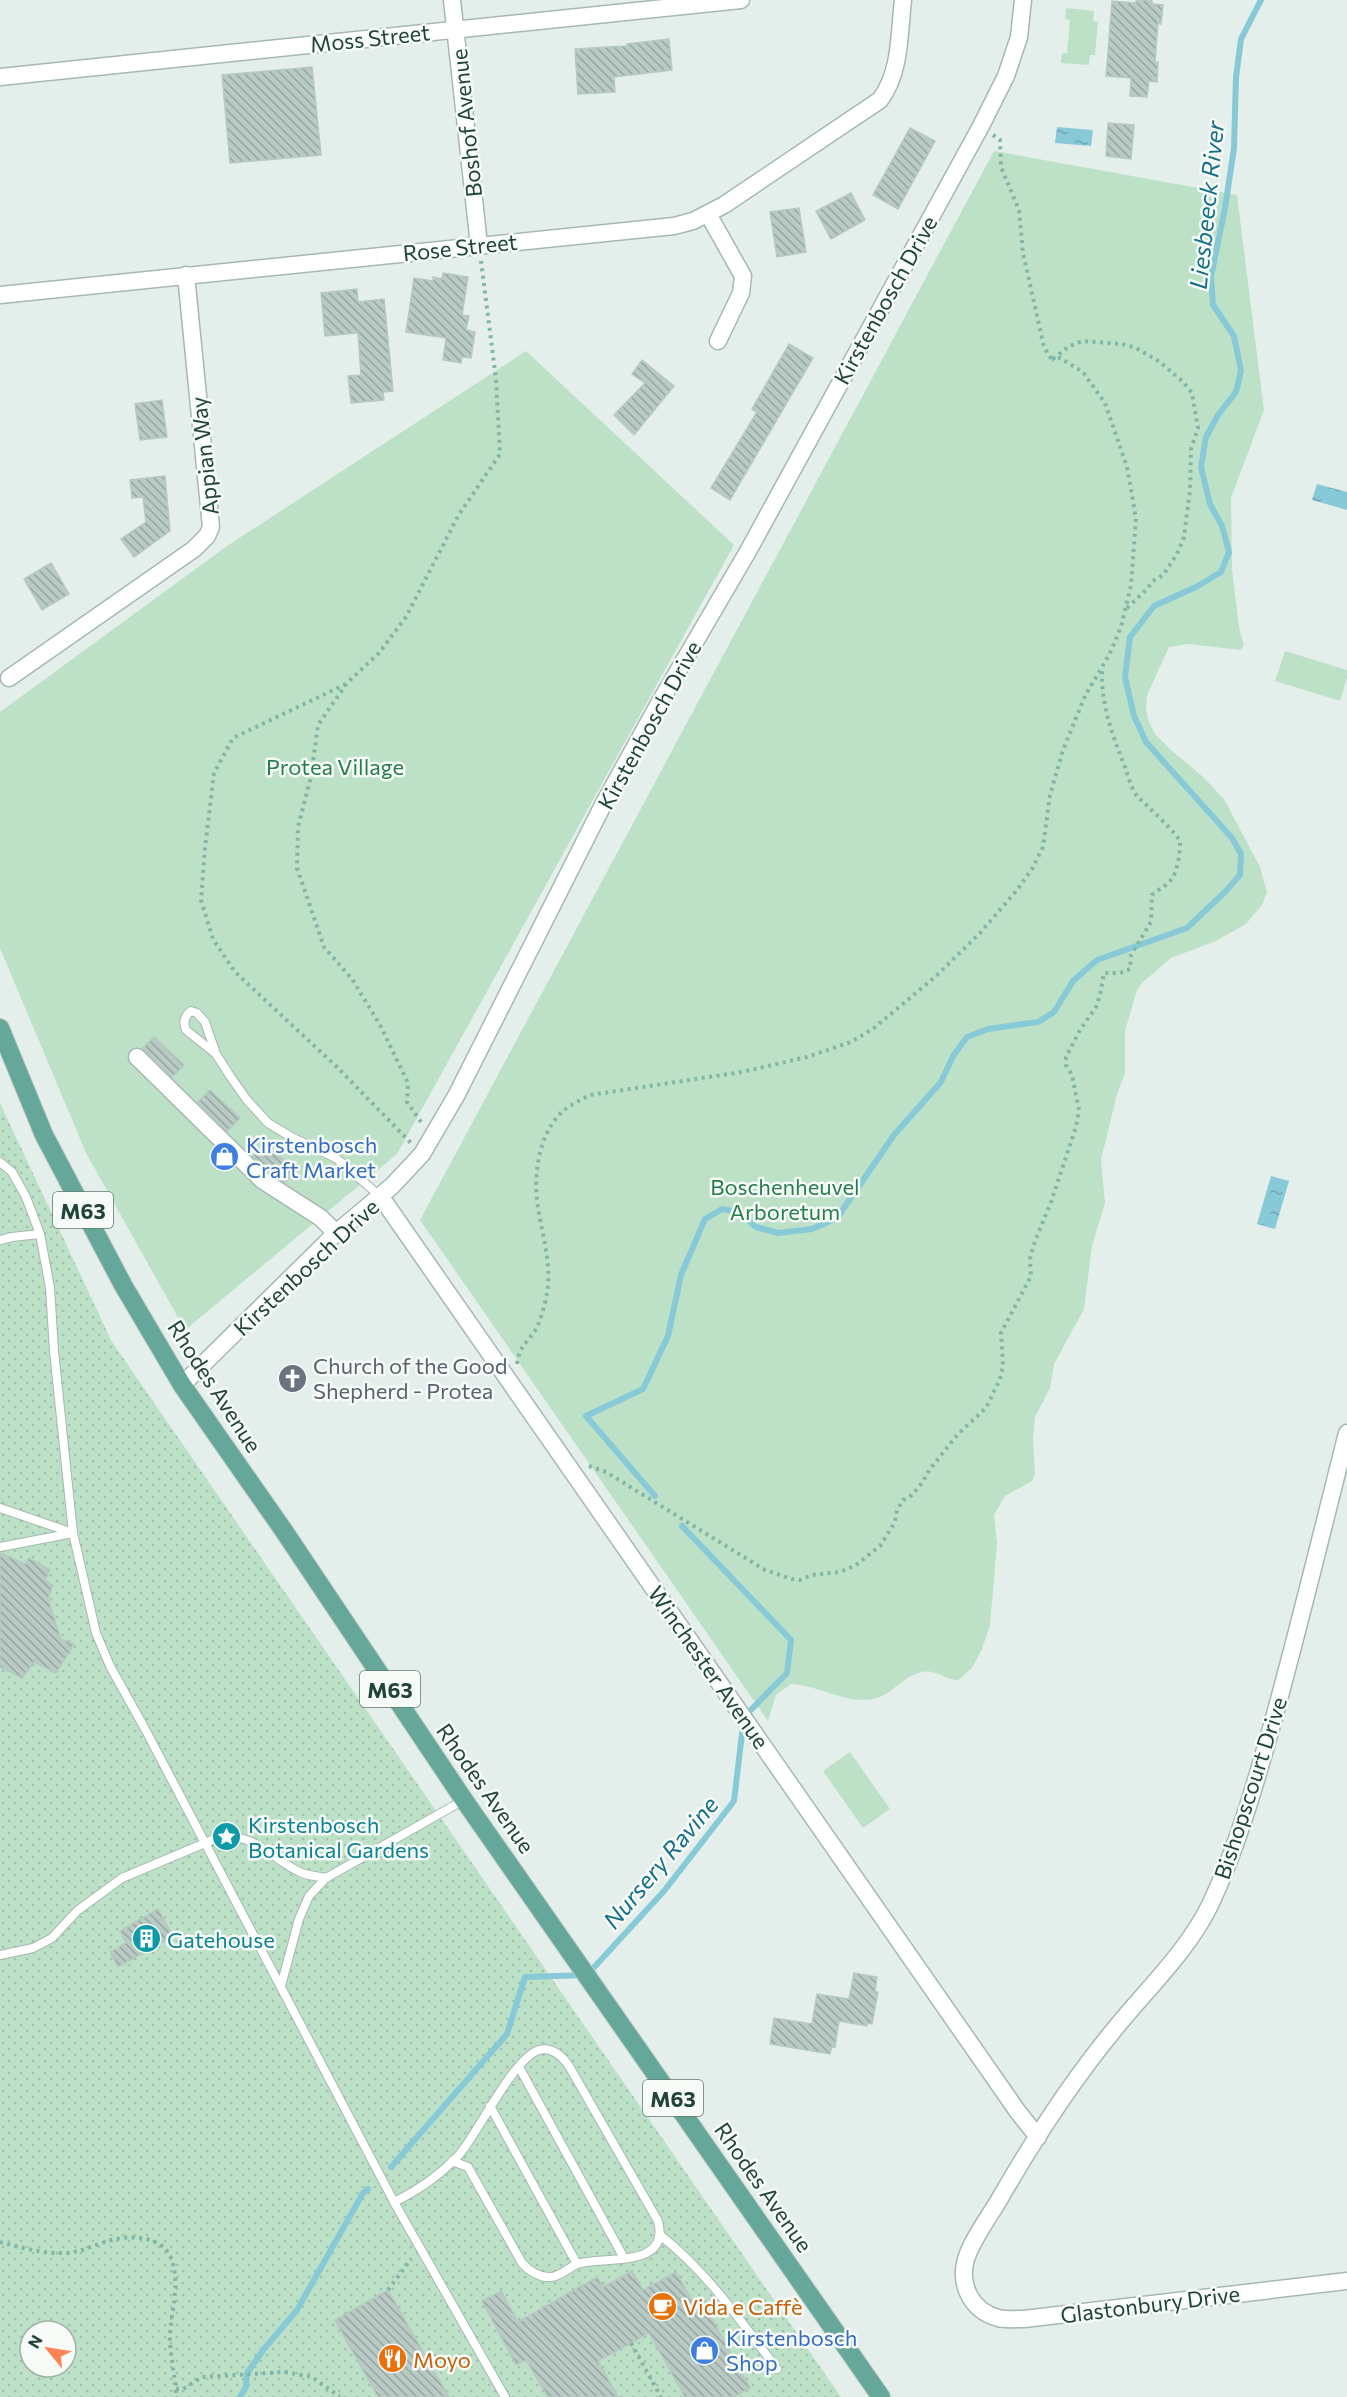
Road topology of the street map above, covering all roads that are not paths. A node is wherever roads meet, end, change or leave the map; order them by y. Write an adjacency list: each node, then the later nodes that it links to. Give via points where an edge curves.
1 (452, 0): 5 (street, Boshof Avenue)
2 (741, 0): 5 (street, Moss Street)
3 (903, 0): 7 (street, Rose Street, via 896,65 887,90 873,107)
4 (1023, 0): 17 (street, Kirstenbosch Drive, via 1019,38 1006,76 981,126 747,553 615,784 456,1096 422,1154)
5 (455, 28): 6 (street, Moss Street); 8 (street, Boshof Avenue)
6 (0, 77)
7 (708, 214): 8 (street, Rose Street, via 674,226); 11 (street, via 742,276 741,294)
8 (479, 245): 9 (street, Rose Street)
9 (186, 275): 10 (street, Rose Street); 12 (street, Appian Way, via 211,527 194,549)
10 (0, 295)
11 (718, 341)
12 (9, 678)
13 (0, 1028): 21 (main road, Rhodes Avenue / M63, via 44,1135 123,1285)
14 (216, 1054): 14 (lane, via 186,1030 183,1024 191,1011 205,1022); 17 (lane, via 268,1123 336,1158)
15 (137, 1056): 18 (street, via 262,1180 321,1218)
16 (0, 1162): 19 (lane, via 12,1172 26,1197)
17 (381, 1197): 18 (street, Kirstenbosch Drive); 33 (street, Winchester Avenue)
18 (336, 1233): 21 (street, Kirstenbosch Drive)
19 (40, 1234): 20 (lane); 24 (lane, via 50,1288)
20 (0, 1240)
21 (182, 1384): 26 (main road, Rhodes Avenue / M63)
22 (1347, 1433): 33 (street, Bishopscourt Drive, via 1285,1679 1232,1856 1198,1926 1078,2075)
23 (0, 1508): 24 (lane)
24 (74, 1533): 25 (lane); 27 (lane, via 96,1633)
25 (0, 1547)
26 (464, 1800): 28 (lane); 45 (main road, Rhodes Avenue / M63)
27 (204, 1841): 28 (lane, via 229,1835 244,1838 303,1873); 29 (lane, via 122,1878 77,1911 52,1938 33,1948); 30 (lane)
28 (326, 1878): 30 (lane, via 309,1896 299,1919)
29 (0, 1955)
30 (281, 1986): 37 (lane)
31 (519, 2067): 32 (lane); 38 (lane, via 541,2049 564,2058 658,2221); 39 (lane)
32 (490, 2106): 34 (lane); 40 (lane)
33 (1038, 2137): 42 (street, Bishopscourt Drive, via 966,2259)
34 (470, 2140): 35 (lane); 36 (lane, via 465,2152)
35 (452, 2161): 36 (lane); 37 (lane, via 422,2187)
36 (468, 2167): 40 (lane, via 528,2269 552,2277)
37 (394, 2202): 44 (lane)
38 (660, 2235): 39 (lane, via 651,2251); 43 (lane, via 697,2267)
39 (624, 2258): 40 (lane)
40 (577, 2264)
41 (1347, 2281): 42 (street, Glastonbury Drive, via 1024,2319 1001,2319 985,2313)
42 (965, 2288)
43 (777, 2369)
44 (505, 2397)
45 (881, 2397)

